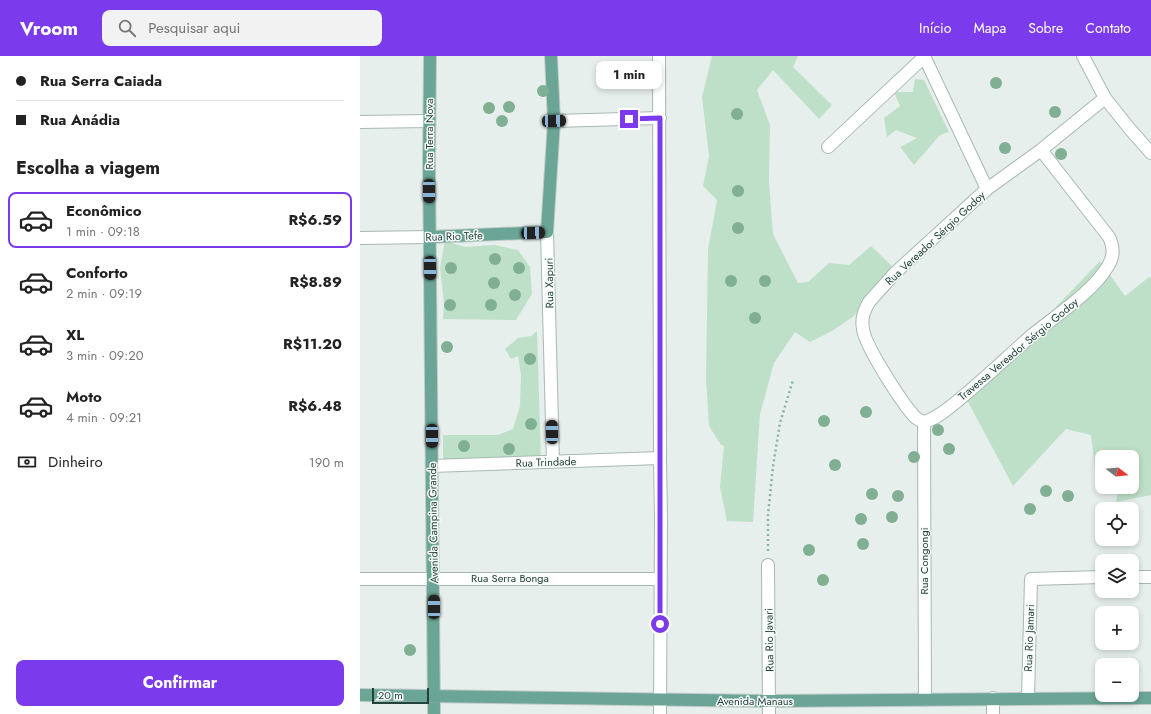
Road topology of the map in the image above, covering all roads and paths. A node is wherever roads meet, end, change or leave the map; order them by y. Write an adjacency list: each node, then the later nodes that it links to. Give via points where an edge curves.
1 (430, 56): 8 (main road, Rua Terra Nova)
2 (551, 56): 9 (main road, Rua Xapuri)
3 (659, 56): 7 (street)
4 (924, 56): 11 (street); 14 (street)
5 (1083, 56): 6 (street)
6 (1105, 98): 12 (street, Rua Vereador Sérgio Godoy); 13 (street)
7 (660, 118): 9 (street); 20 (street)
8 (429, 121): 10 (street); 16 (main road, Rua Terra Nova)
9 (554, 121): 15 (main road, Rua Xapuri)
10 (360, 122)
11 (828, 147)
12 (1041, 150): 14 (street, Rua Vereador Sérgio Godoy); 19 (street, Travessa Vereador Sérgio Godoy, via 1109,238 1113,250 1111,259 1107,268 1080,297 1032,335 968,392 943,412)
13 (1151, 153)
14 (987, 189): 19 (street, Rua Vereador Sérgio Godoy, via 895,273 869,302 863,314 863,329 874,355 906,406 916,418)
15 (547, 232): 16 (main road, Rua Rio Tefe); 21 (street, Rua Xapuri)
16 (430, 237): 17 (street, Rua Rio Tefe); 22 (main road, Avenida Campina Grande)
17 (360, 238)
18 (794, 380): 23 (path, via 780,423 773,466 768,515)
19 (924, 422): 36 (street, Rua Congongi)
20 (660, 458): 21 (street, Rua Trindade); 29 (street)
21 (553, 462): 22 (street, Rua Trindade)
22 (432, 466): 27 (main road, Avenida Campina Grande)
23 (768, 565): 37 (street, Rua Rio Javari)
24 (1139, 577): 25 (street)
25 (1151, 577)
26 (360, 578): 27 (street, Rua Serra Bonga)
27 (434, 578): 29 (street, Rua Serra Bonga); 31 (main road, Avenida Campina Grande)
28 (1095, 578): 33 (street, Rua Rio Jamari, via 1031,579)
29 (660, 579): 35 (street)
30 (360, 695): 31 (main road, Avenida Manaus)
31 (434, 695): 35 (main road, Avenida Manaus); 38 (main road, Avenida Campina Grande)
32 (993, 698): 33 (main road, Avenida Manaus); 36 (main road, Avenida Manaus); 41 (street)
33 (1028, 698): 34 (main road, Avenida Manaus)
34 (1151, 698)
35 (660, 700): 37 (main road, Avenida Manaus); 39 (street)
36 (924, 700): 37 (main road, Avenida Manaus)
37 (770, 701): 40 (street, Rua Rio Javari)
38 (434, 714)
39 (660, 714)
40 (769, 714)
41 (993, 714)

